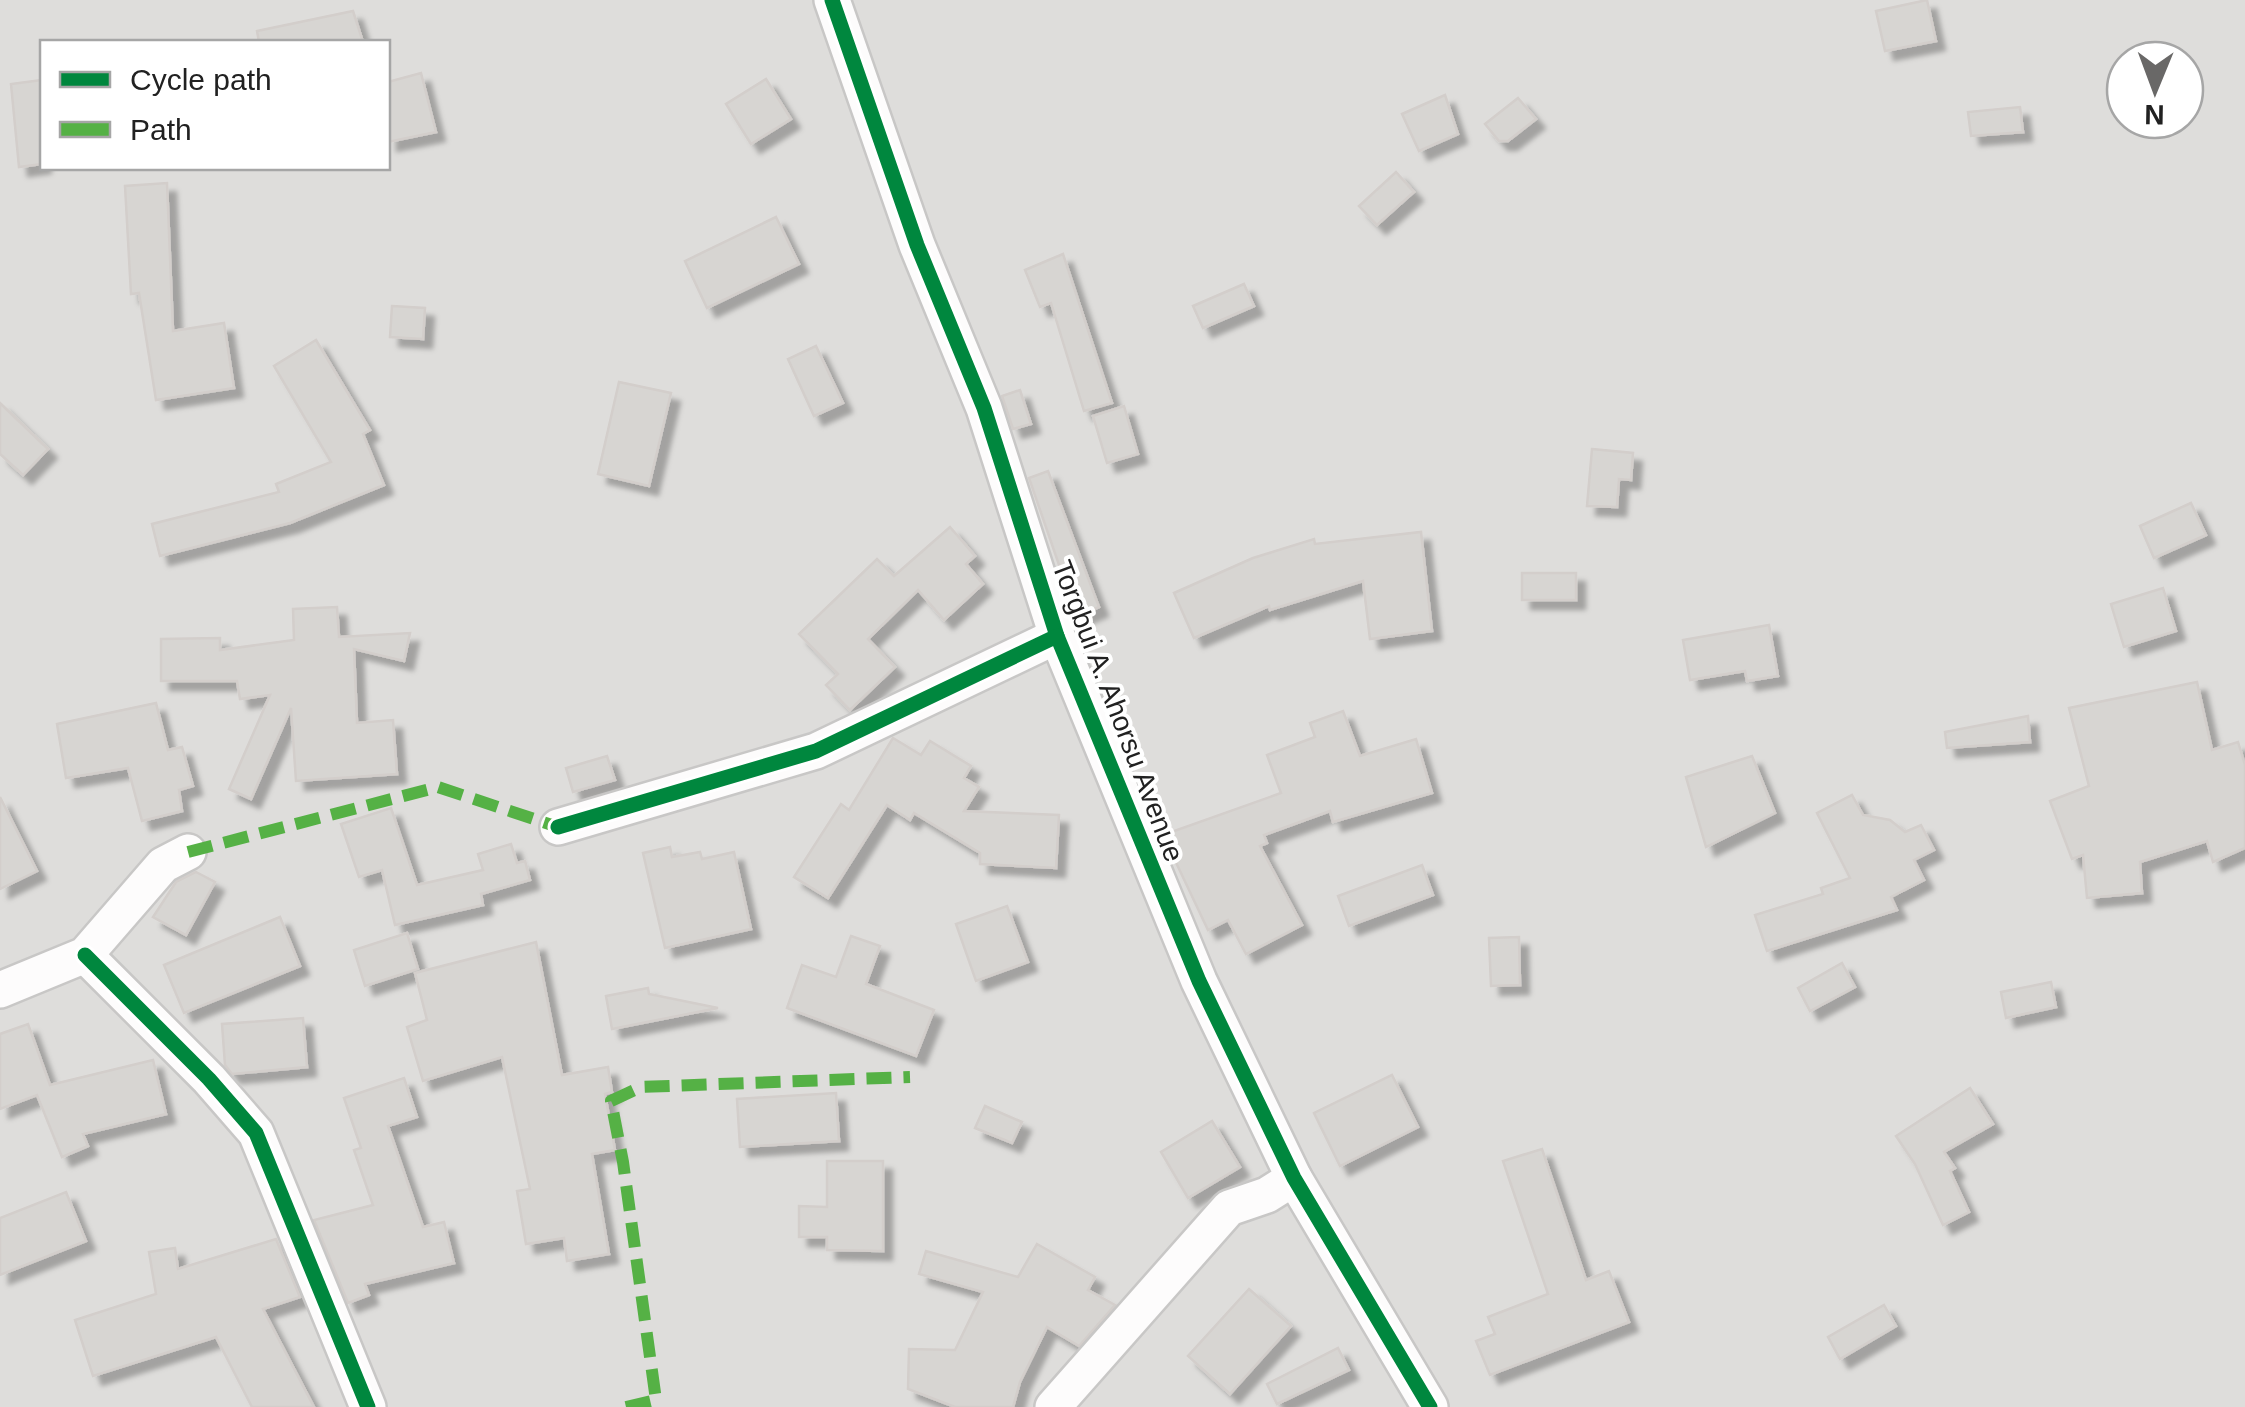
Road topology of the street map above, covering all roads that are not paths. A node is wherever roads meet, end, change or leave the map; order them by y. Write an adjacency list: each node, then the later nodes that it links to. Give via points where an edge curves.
1 (832, 0): 2 (street, Torgbui A. Ahorsu Avenue, via 917,246 984,408)
2 (1057, 636): 3 (street, via 816,750); 7 (street, Torgbui A. Ahorsu Avenue, via 1199,981)
3 (558, 827)
4 (188, 852): 5 (street, via 163,865)
5 (85, 955): 6 (street); 8 (street, via 256,1133)
6 (0, 990)
7 (1294, 1178): 9 (street, via 1229,1208); 10 (street, Torgbui A. Ahorsu Avenue)
8 (368, 1407)
9 (1053, 1407)
10 (1430, 1407)

